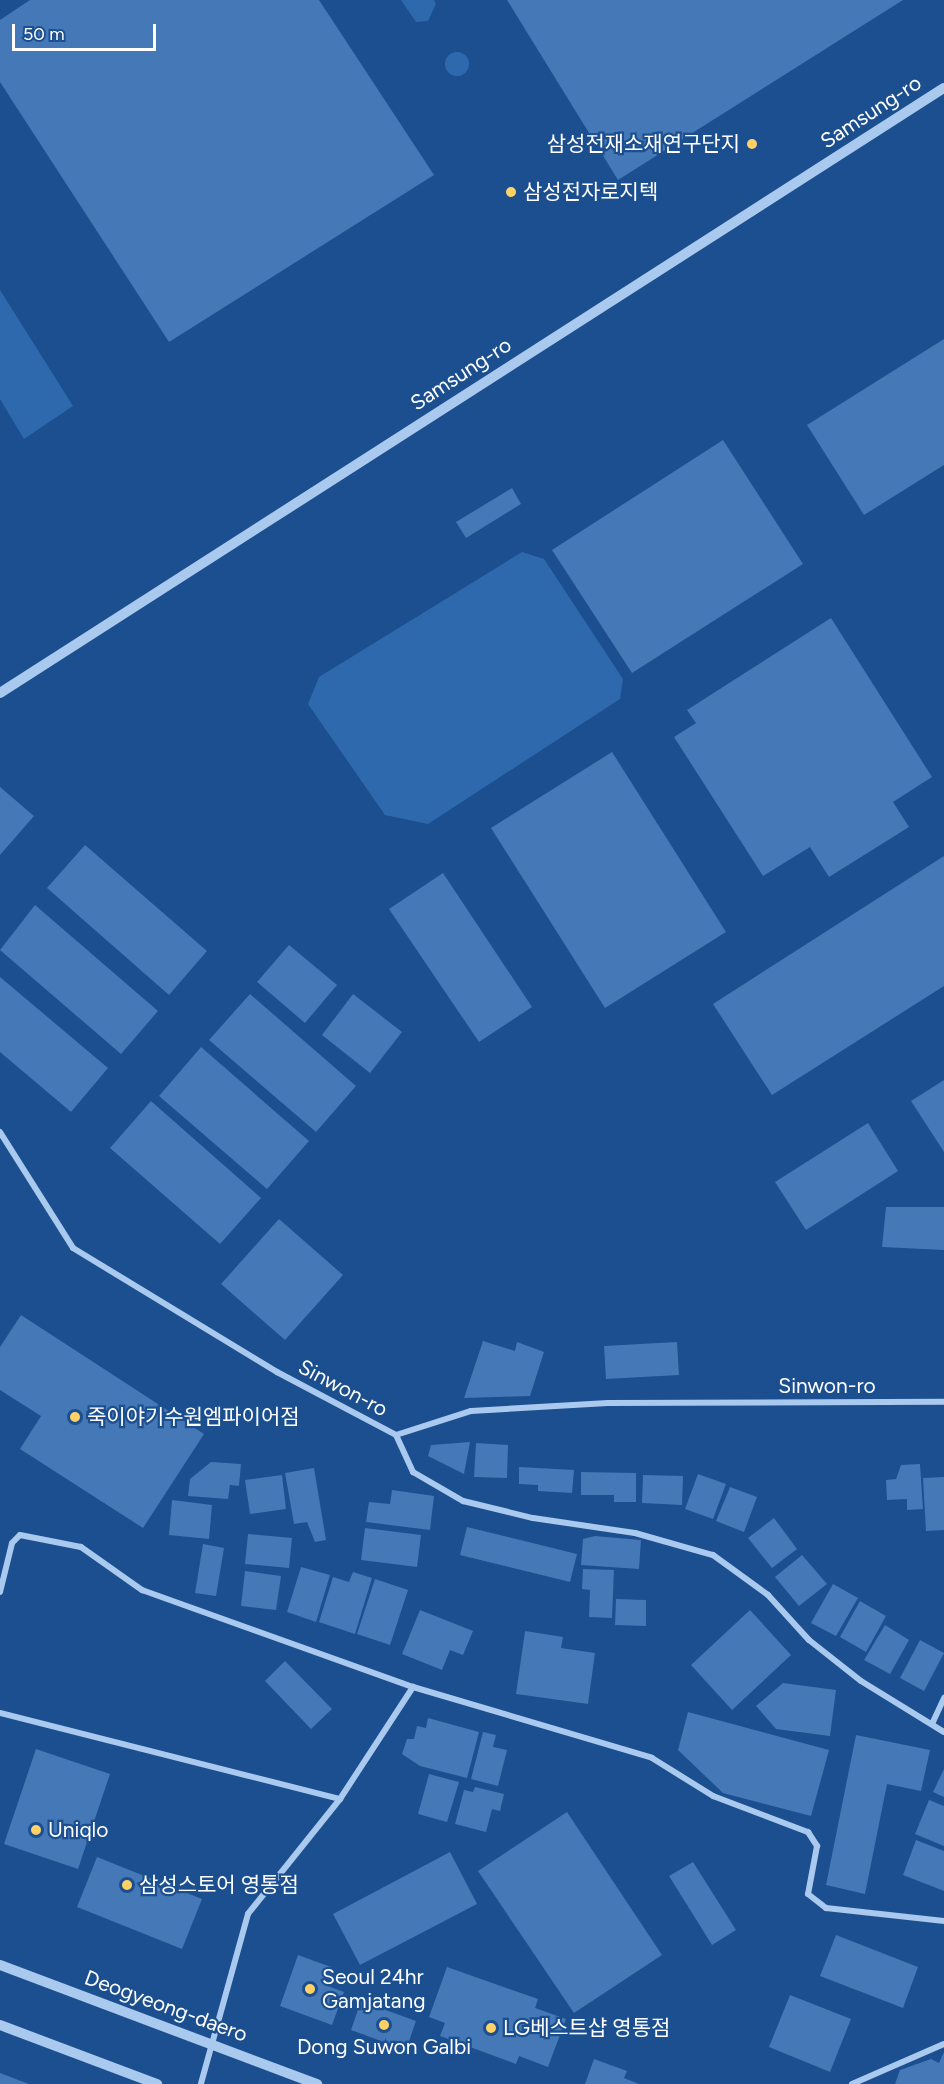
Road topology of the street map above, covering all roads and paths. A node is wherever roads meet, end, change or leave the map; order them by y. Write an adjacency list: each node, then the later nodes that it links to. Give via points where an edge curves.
1 (944, 88): 2 (street, Samsung-ro)
2 (0, 693)
3 (0, 1132): 5 (street, Sinwon-ro, via 73,1248 277,1372)
4 (944, 1402): 5 (street, Sinwon-ro, via 608,1403 471,1411)
5 (396, 1435): 10 (street, via 413,1472 463,1501 533,1518 635,1533 713,1555 768,1595 809,1640 861,1681)
6 (0, 1592): 7 (street, via 12,1543 20,1534 42,1536 81,1547 142,1590)
7 (413, 1687): 12 (street); 13 (street, via 652,1758 713,1797 808,1832 817,1846 808,1894 826,1908)
8 (944, 1698): 10 (street)
9 (0, 1713): 12 (street)
10 (932, 1724): 11 (street)
11 (944, 1732)
12 (340, 1799): 17 (street, via 248,1914)
13 (944, 1921)
14 (0, 1965): 17 (street, Deogyeong-daero)
15 (0, 2025): 18 (street)
16 (944, 2044): 21 (street)
17 (215, 2046): 19 (street); 20 (street, Deogyeong-daero)
18 (158, 2084)
19 (201, 2084)
20 (318, 2084)
21 (852, 2084)

